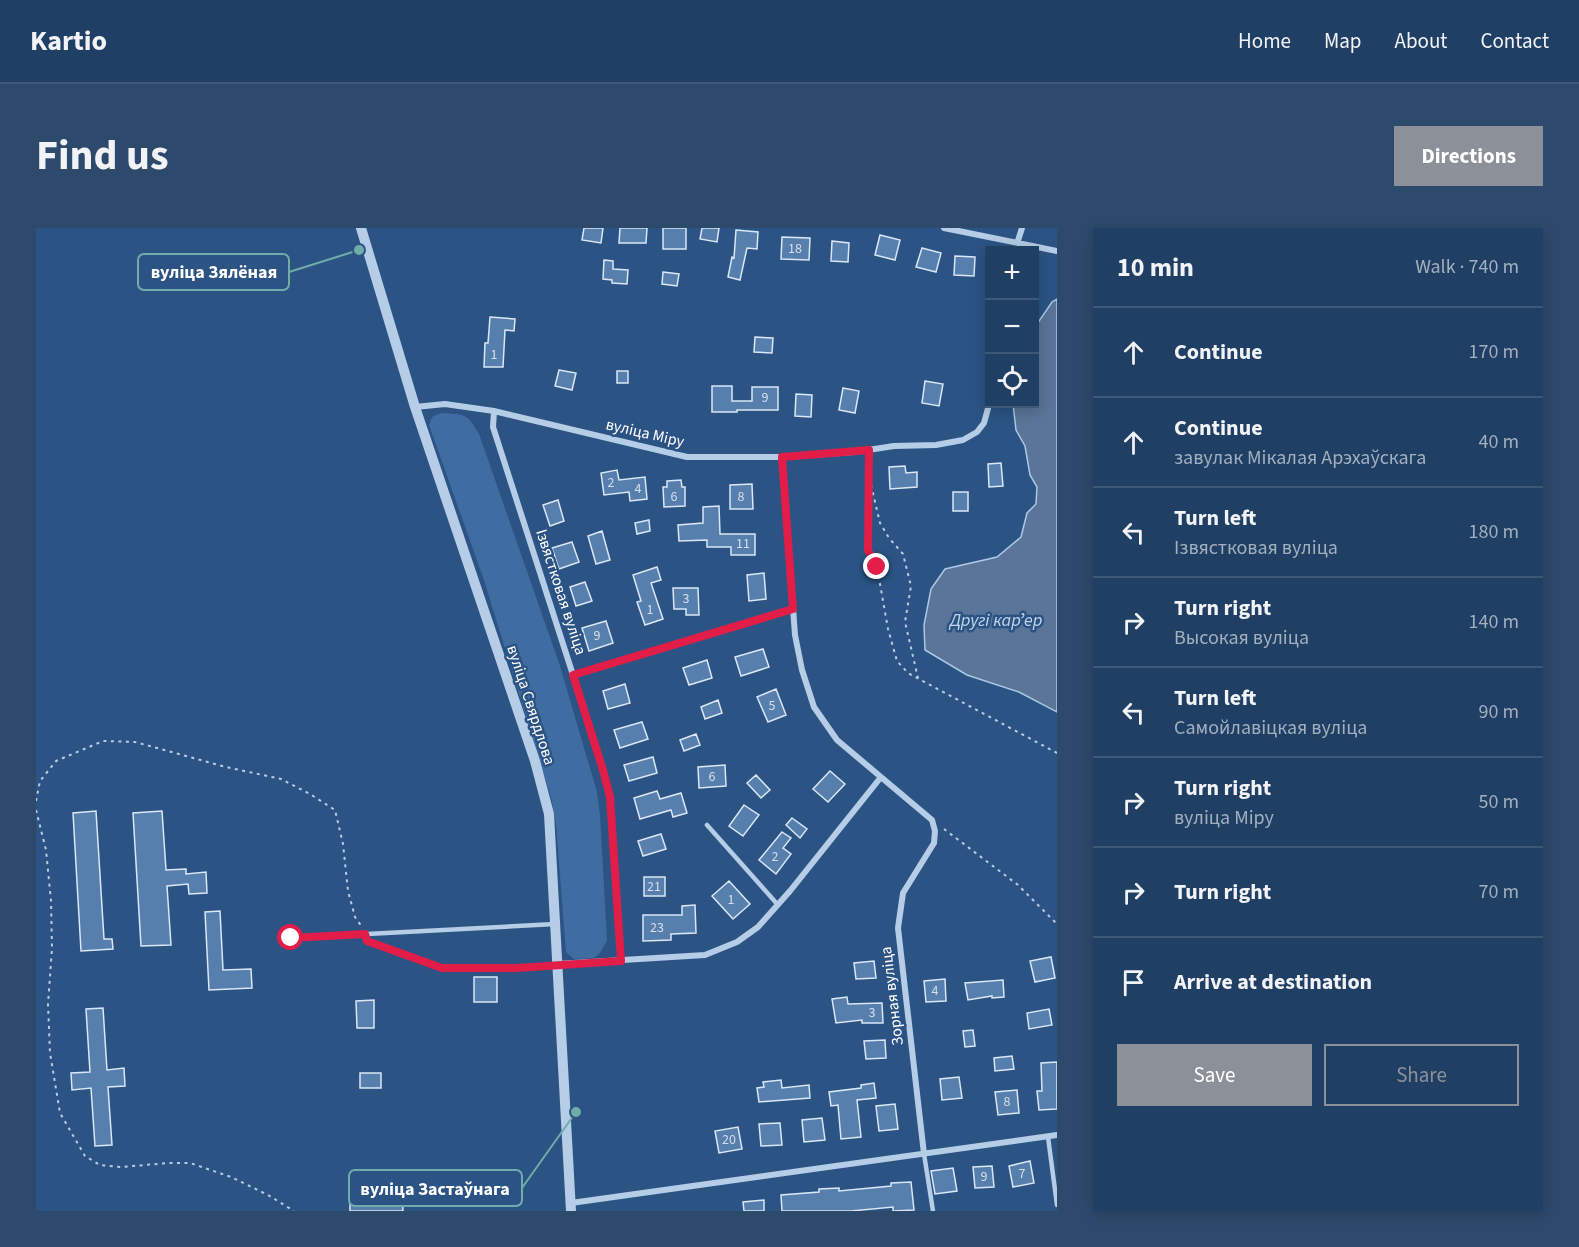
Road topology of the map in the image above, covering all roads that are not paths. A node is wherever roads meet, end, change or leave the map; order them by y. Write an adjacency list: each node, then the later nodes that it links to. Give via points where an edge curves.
1 (361, 228): 7 (street, вуліца Свярдлова)
2 (944, 228): 4 (street)
3 (1022, 228): 4 (street)
4 (1018, 242): 5 (street); 6 (street)
5 (1017, 246)
6 (1057, 251)
7 (416, 407): 9 (street, вуліца Міру, via 445,404); 16 (street, вуліца Свярдлова, via 535,761 549,814)
8 (988, 408): 10 (street, вуліца Міру, via 977,432 963,440)
9 (494, 411): 10 (street, вуліца Міру, via 687,457); 12 (street, Ізвястковая вуліца, via 493,427)
10 (782, 457): 11 (street)
11 (793, 609): 12 (street); 13 (street, via 802,670 814,707 837,740)
12 (573, 675): 18 (street, Ізвястковая вуліца, via 610,797)
13 (881, 777): 15 (street); 22 (street, Зорная вуліца, via 932,820 935,831 934,843 903,893 898,928)
14 (707, 825): 15 (lane)
15 (778, 904): 18 (street, via 758,927 737,942 705,956)
16 (555, 924): 17 (lane); 19 (street, вуліца Свярдлова)
17 (291, 938)
18 (621, 961): 19 (street)
19 (557, 964): 24 (street, вуліца Свярдлова)
20 (1057, 1136): 21 (street)
21 (1048, 1137): 22 (street); 23 (lane)
22 (924, 1154): 24 (street); 25 (lane)
23 (1057, 1204)
24 (571, 1207)
25 (933, 1211)

